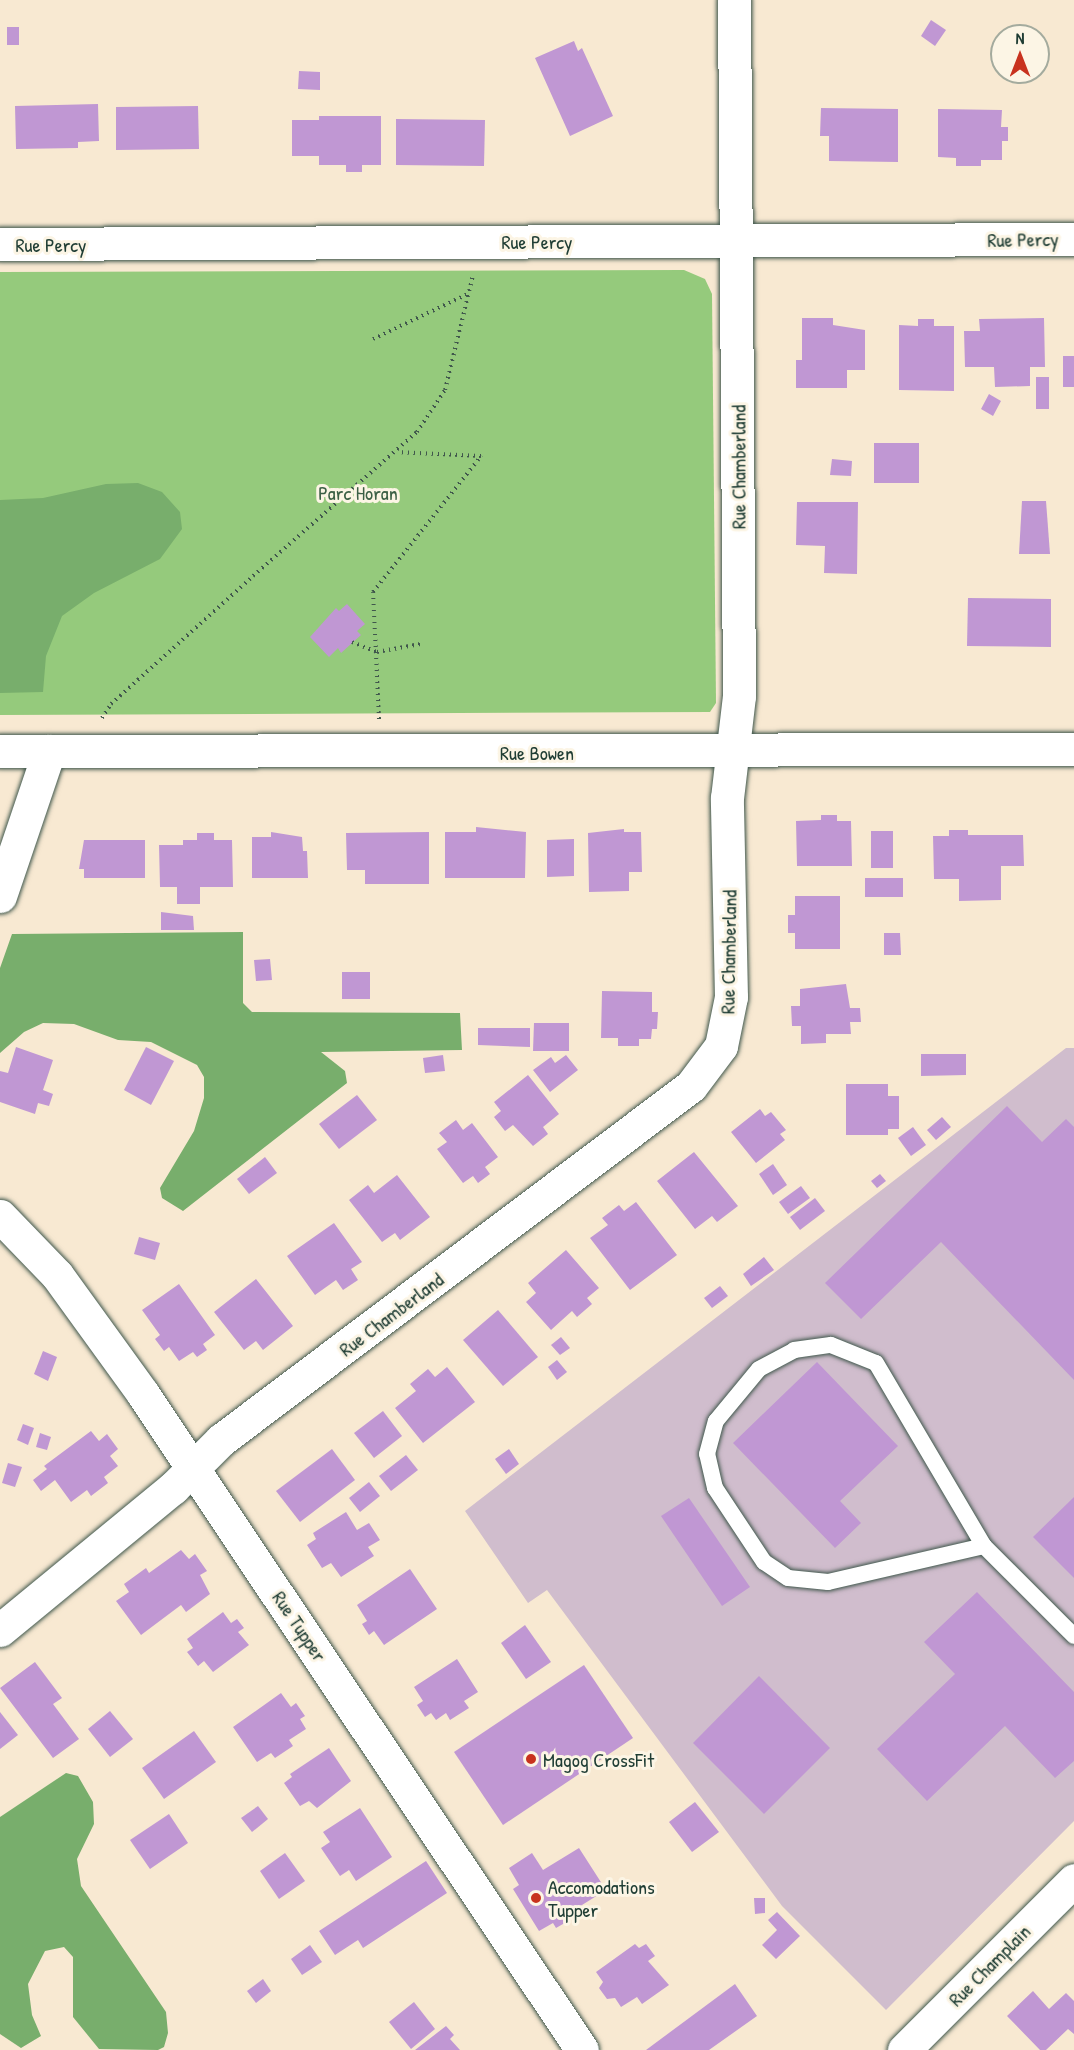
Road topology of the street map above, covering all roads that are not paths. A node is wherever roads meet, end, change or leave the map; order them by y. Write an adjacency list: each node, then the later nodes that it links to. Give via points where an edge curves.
1 (734, 0): 3 (street, Rue Chamberland)
2 (1074, 238): 3 (street, Rue Percy)
3 (738, 242): 4 (street, Rue Percy); 8 (street, Rue Chamberland, via 739,696)
4 (0, 244)
5 (1074, 749): 8 (street, Rue Bowen)
6 (0, 751): 7 (street, Rue Bowen)
7 (49, 751): 8 (street, Rue Bowen); 9 (street)
8 (732, 751): 11 (street, Rue Chamberland, via 727,798 731,997 721,1046 708,1067 691,1086 221,1440)
9 (0, 896)
10 (0, 1216): 11 (street, Rue Tupper, via 57,1275)
11 (193, 1469): 13 (street, Rue Chamberland); 16 (street, Rue Tupper)
12 (984, 1546): 12 (lane, via 828,1582 782,1575 765,1562 715,1488 707,1454 716,1421 743,1384 775,1358 813,1345 855,1351 876,1363); 14 (lane)
13 (0, 1630)
14 (1074, 1636)
15 (1074, 1880): 17 (street, Rue Champlain)
16 (577, 2048)
17 (904, 2050)

